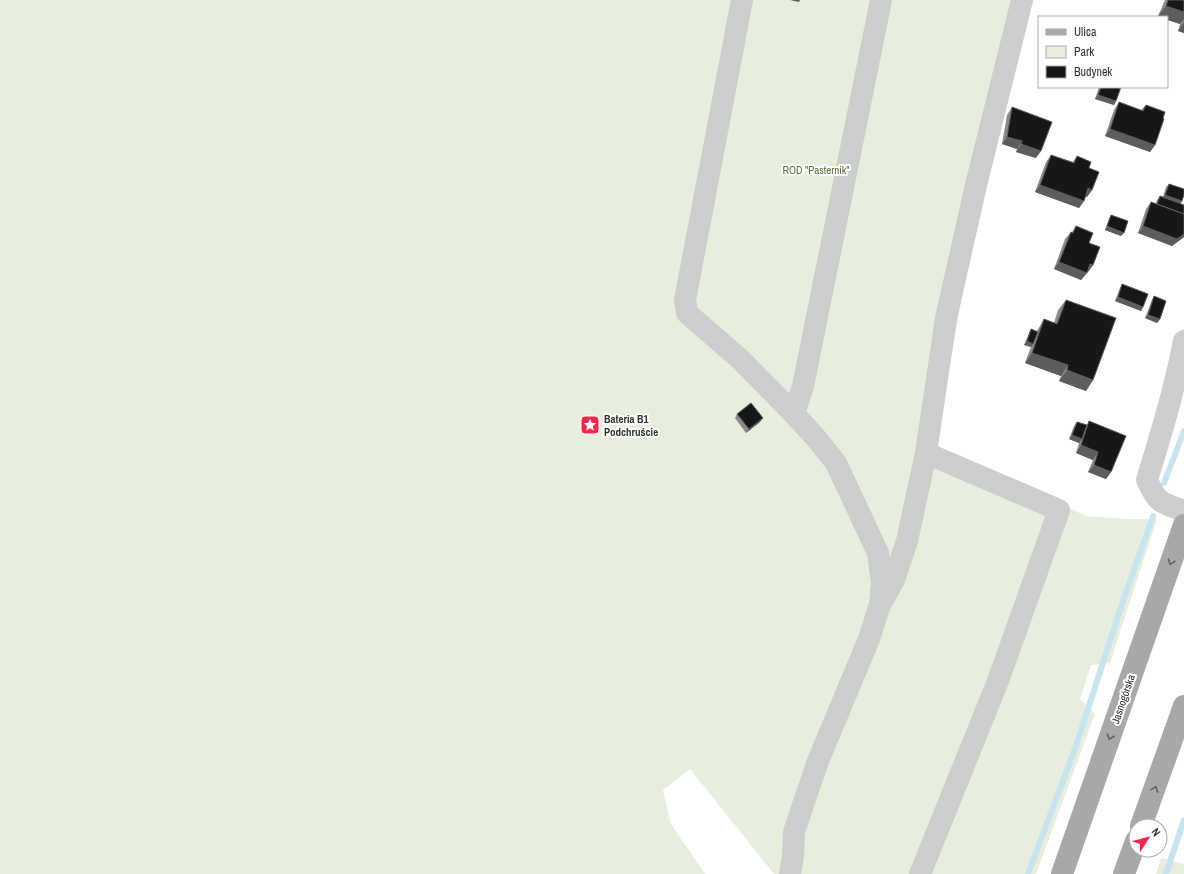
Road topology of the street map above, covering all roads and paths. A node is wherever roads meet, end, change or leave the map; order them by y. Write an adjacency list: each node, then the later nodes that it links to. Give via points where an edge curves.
1 (742, 0): 5 (street, via 685,300 687,313 741,360)
2 (881, 0): 5 (street, via 803,386)
3 (1022, 0): 6 (street, via 946,318)
4 (1184, 341): 7 (street, via 1164,425 1147,480 1154,496 1163,503)
5 (794, 414): 9 (street, via 836,463 878,553 882,582)
6 (926, 453): 9 (street, via 907,541 894,580); 14 (street, via 1059,510 998,680)
7 (1184, 510)
8 (1184, 525): 15 (main road, Jasnogórska, one-way to 15)
9 (880, 604): 13 (street, via 818,761 794,832)
10 (1184, 706): 11 (main road, one-way to 10)
11 (1145, 818)
12 (1130, 858): 16 (main road)
13 (790, 874)
14 (920, 874)
15 (1062, 874)
16 (1124, 874)

